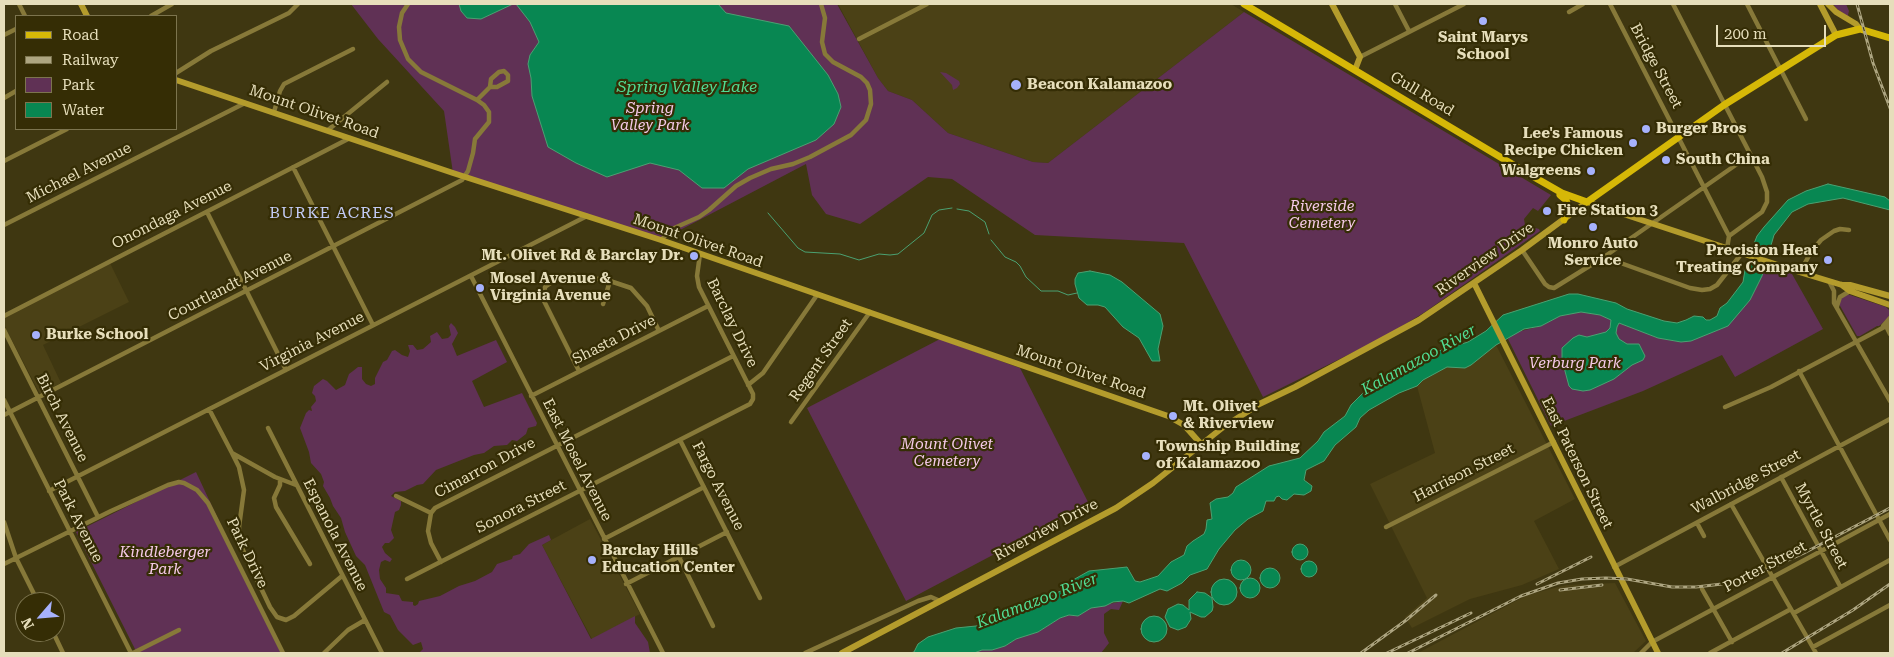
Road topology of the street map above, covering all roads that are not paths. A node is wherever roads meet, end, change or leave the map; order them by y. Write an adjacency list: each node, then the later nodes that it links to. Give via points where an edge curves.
1 (80, 4): 19 (street)
2 (172, 4): 20 (street)
3 (408, 4): 36 (street, via 402,13 399,33 408,59 421,72)
4 (821, 4): 59 (street, via 825,18 822,42 825,54 864,80 870,90 871,104 866,120 851,135 810,157 771,169 736,186 699,217 672,229)
5 (928, 4): 25 (street)
6 (1244, 4): 29 (main road, Gull Road)
7 (1332, 4): 27 (street)
8 (1395, 4): 22 (street)
9 (1464, 4): 17 (street)
10 (1583, 4): 18 (street)
11 (1610, 4): 43 (street, Bridge Street)
12 (1673, 4): 38 (street)
13 (1747, 4): 28 (street)
14 (1820, 4): 23 (street)
15 (1828, 4): 21 (street)
16 (297, 5): 30 (street, via 289,14 212,51)
17 (1456, 6): 22 (street)
18 (1569, 12)
19 (86, 15)
20 (153, 15)
21 (1860, 29): 23 (main road, Riverview Drive); 24 (main road)
22 (1410, 31): 27 (street)
23 (1836, 35): 28 (main road, Riverview Drive)
24 (1890, 38)
25 (859, 39)
26 (353, 49): 39 (street, via 284,84)
27 (1360, 58): 29 (street)
28 (1780, 69): 38 (main road, Riverview Drive); 40 (street)
29 (1355, 70): 50 (main road, Gull Road)
30 (178, 72)
31 (178, 81): 37 (street, Mount Olivet Road)
32 (386, 82): 42 (street)
33 (490, 87): 33 (street, via 508,81 504,70 491,79); 36 (street)
34 (15, 92): 35 (street)
35 (4, 98)
36 (477, 100): 48 (street, via 487,108 490,118 474,139)
37 (246, 102): 39 (street, Mount Olivet Road); 56 (street, Michael Avenue)
38 (1724, 105): 43 (main road, Riverview Drive); 45 (street)
39 (274, 112): 42 (street, Mount Olivet Road)
40 (1806, 119)
41 (65, 130): 46 (street)
42 (328, 130): 44 (street, Mount Olivet Road)
43 (1679, 137): 49 (street, Bridge Street); 51 (main road, Riverview Drive)
44 (352, 138): 47 (street, Onondaga Avenue); 48 (street, Mount Olivet Road)
45 (1750, 155): 49 (street); 58 (street, via 1764,183 1768,196 1766,205 1762,212)
46 (4, 161)
47 (293, 168): 52 (street, Onondaga Avenue); 60 (street)
48 (465, 176): 53 (street, Mount Olivet Road); 60 (street, Courtlandt Avenue, via 458,183)
49 (1704, 187): 55 (street); 58 (street, Bridge Street)
50 (1552, 188): 51 (main road, Gull Road); 54 (main road, via 1568,204)
51 (1587, 202): 54 (street, Riverview Drive); 55 (street)
52 (207, 212): 72 (street); 81 (street, Onondaga Avenue)
53 (587, 216): 59 (street, Mount Olivet Road); 67 (street, Virginia Avenue)
54 (1564, 220): 62 (street, Riverview Drive)
55 (1652, 223): 61 (street); 65 (street)
56 (4, 225)
57 (1849, 230): 66 (street, via 1834,231 1822,240)
58 (1729, 236): 61 (street)
59 (660, 240): 63 (street, Mount Olivet Road)
60 (333, 247): 72 (street, Courtlandt Avenue); 83 (street)
61 (1727, 249): 64 (street)
62 (1522, 250): 65 (street, via 1549,288 1558,286); 70 (street, Riverview Drive)
63 (700, 254): 74 (street, Mount Olivet Road); 78 (street, Barclay Drive, via 697,276)
64 (1742, 254): 65 (street, via 1717,285 1708,290 1690,288); 66 (street)
65 (1604, 257)
66 (1800, 272): 69 (street)
67 (471, 276): 83 (street, Virginia Avenue); 95 (street, East Mosel Avenue)
68 (610, 281): 76 (street); 87 (street, via 637,292); 92 (street, via 571,275 555,280 544,290 547,308)
69 (1829, 281): 71 (street); 79 (street)
70 (1474, 283): 108 (street, East Paterson Street); 109 (street, Riverview Drive, via 1399,332 1250,410)
71 (1842, 285): 73 (street); 75 (street)
72 (247, 291): 91 (street); 96 (street, Courtlandt Avenue)
73 (1850, 291): 77 (street); 79 (street, via 1840,297)
74 (818, 295): 80 (street, Mount Olivet Road); 94 (street, via 763,373)
75 (1890, 296)
76 (602, 304)
77 (1890, 305)
78 (708, 306): 87 (street, Shasta Drive); 90 (street, Barclay Drive)
79 (1837, 306): 89 (street)
80 (870, 312): 105 (street, Regent Street); 109 (street, Mount Olivet Road, via 1174,418)
81 (4, 316)
82 (1890, 318): 85 (street)
83 (373, 325): 91 (street, Virginia Avenue)
84 (1888, 325): 85 (street); 88 (street)
85 (1880, 328): 89 (street)
86 (4, 330): 96 (street, Birch Avenue)
87 (659, 331): 92 (street, Shasta Drive)
88 (1890, 334)
89 (1857, 341): 93 (street); 99 (street)
90 (732, 356): 94 (street, Barclay Drive); 110 (street, Cimarron Drive)
91 (286, 370): 101 (street, Virginia Avenue)
92 (579, 371): 95 (street, Shasta Drive)
93 (1799, 372): 100 (street); 111 (street)
94 (748, 384): 98 (street, Barclay Drive)
95 (531, 396): 110 (street, East Mosel Avenue)
96 (38, 397): 102 (street, Courtlandt Avenue); 113 (street, Birch Avenue)
97 (4, 400): 102 (street, Park Avenue)
98 (753, 401): 107 (street, Sonora Street)
99 (1890, 401)
100 (1725, 407)
101 (210, 409): 112 (street); 113 (street, Virginia Avenue)
102 (10, 412): 103 (street, Courtlandt Avenue); 118 (street, Park Avenue)
103 (4, 415)
104 (1890, 419): 111 (street, Walbridge Street)
105 (792, 422)
106 (268, 428): 116 (street, Espanola Avenue)
107 (680, 440): 117 (street, Fargo Avenue); 119 (street, Sonora Street)
108 (1554, 442): 128 (street, Harrison Street); 141 (street, East Paterson Street)
109 (1202, 444): 150 (street, Riverview Drive, via 1116,508)
110 (556, 445): 119 (street, East Mosel Avenue); 122 (street, Cimarron Drive, via 443,503)
111 (1839, 446): 114 (street, Walbridge Street); 125 (street)
112 (232, 453): 115 (street); 142 (street, via 244,490 239,527 241,546 274,614 286,620 294,616)
113 (78, 476): 118 (street, Virginia Avenue); 124 (street, Birch Avenue)
114 (1781, 477): 121 (street, Walbridge Street); 134 (street, Myrtle Street)
115 (280, 480): 116 (street); 140 (street, via 274,498 276,507)
116 (296, 485): 142 (street, Espanola Avenue)
117 (704, 487): 130 (street, Fargo Avenue); 132 (street)
118 (49, 491): 129 (street, Park Avenue)
119 (580, 491): 132 (street, East Mosel Avenue); 138 (street, Sonora Street)
120 (396, 496): 122 (street)
121 (1731, 504): 127 (street, Walbridge Street); 143 (street)
122 (431, 513): 138 (street, Cimarron Drive, via 429,537)
123 (1890, 514): 125 (street, Porter Street)
124 (98, 517): 129 (street); 161 (street, Park Drive, via 172,483 184,483 198,490 205,497)
125 (1880, 520): 133 (street); 134 (street, Porter Street)
126 (4, 522): 136 (street)
127 (1697, 523): 131 (street); 141 (street, Walbridge Street)
128 (1386, 527)
129 (70, 532): 136 (street); 160 (street, Park Avenue)
130 (727, 532): 135 (street); 149 (street, Fargo Avenue)
131 (1704, 536)
132 (604, 539): 145 (street, East Mosel Avenue)
133 (1890, 540)
134 (1820, 552): 143 (street, Porter Street); 146 (street, Myrtle Street)
135 (678, 557): 145 (street); 155 (street)
136 (16, 558): 139 (street); 148 (street)
137 (1890, 560): 146 (street)
138 (441, 562): 144 (street, Sonora Street)
139 (4, 564)
140 (310, 564)
141 (1614, 567): 157 (street, East Paterson Street)
142 (342, 576): 154 (street, Espanola Avenue)
143 (1773, 578): 152 (street, Porter Street); 153 (street)
144 (407, 579)
145 (626, 584): 164 (street, East Mosel Avenue)
146 (1840, 586): 153 (street)
147 (1702, 589): 152 (street)
148 (33, 592)
149 (760, 598)
150 (941, 602): 165 (street, via 931,597 918,601); 166 (street, Riverview Drive)
151 (1890, 605): 159 (street)
152 (1713, 610): 157 (street, Porter Street); 158 (street)
153 (1792, 611): 158 (street); 159 (street)
154 (365, 620): 162 (street, via 348,630); 163 (street, Espanola Avenue)
155 (713, 626)
156 (179, 630): 160 (street)
157 (1652, 642): 167 (street, Porter Street); 168 (street, East Paterson Street)
158 (1732, 642): 169 (street)
159 (1813, 647): 170 (street)
160 (132, 653)
161 (283, 653)
162 (324, 653)
163 (382, 653)
164 (663, 653)
165 (805, 653)
166 (842, 653)
167 (1641, 653)
168 (1658, 653)
169 (1710, 653)
170 (1816, 653)

